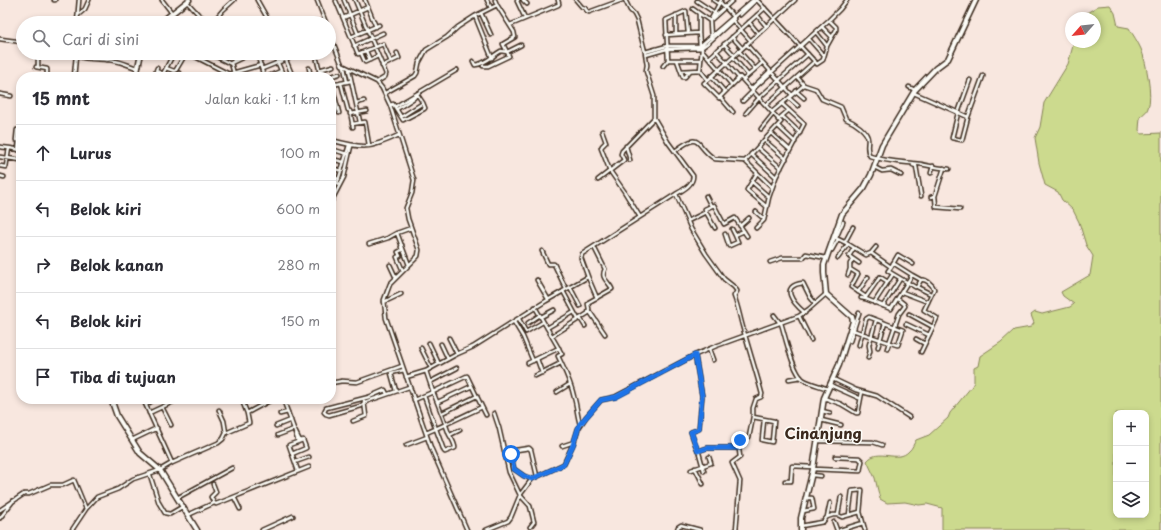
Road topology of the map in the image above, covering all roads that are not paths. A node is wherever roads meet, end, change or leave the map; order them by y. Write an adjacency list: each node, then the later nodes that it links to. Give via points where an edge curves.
1 (79, 0): 44 (street)
2 (89, 0): 44 (street)
3 (162, 0): 38 (street)
4 (234, 0): 47 (street)
5 (257, 0): 48 (street)
6 (317, 0): 49 (street)
7 (344, 0): 41 (street)
8 (355, 0): 36 (street)
9 (365, 0): 31 (street)
10 (487, 0): 32 (street)
11 (495, 0): 30 (street)
12 (518, 0): 52 (street)
13 (523, 0): 29 (street)
14 (558, 0): 52 (street, via 558,5)
15 (576, 0): 16 (street, via 589,12)
16 (622, 0)
17 (625, 0): 100 (street, via 637,20)
18 (713, 0): 28 (street)
19 (733, 0): 33 (street)
20 (753, 0): 53 (street)
21 (757, 0): 34 (street); 53 (street)
22 (795, 0): 54 (street)
23 (846, 0): 56 (street)
24 (976, 0): 187 (street, via 948,58)
25 (188, 1): 38 (street); 46 (street)
26 (336, 1): 51 (street)
27 (697, 1): 37 (street)
28 (720, 2): 33 (street); 37 (street)
29 (527, 4)
30 (497, 5): 32 (street); 59 (street)
31 (368, 8): 36 (street); 61 (street)
32 (491, 8): 39 (street)
33 (726, 8): 53 (street); 55 (street)
34 (765, 8): 43 (street); 54 (street)
35 (693, 9): 40 (street)
36 (359, 11): 41 (street); 64 (street)
37 (715, 13): 55 (street)
38 (172, 14): 45 (street)
39 (481, 14): 50 (street); 73 (street)
40 (699, 14): 55 (street); 68 (street)
41 (350, 15): 51 (street); 70 (street)
42 (676, 15): 67 (street, via 686,11); 71 (street, via 666,20); 72 (street)
43 (757, 15): 57 (street); 60 (street)
44 (78, 16)
45 (170, 16)
46 (201, 16)
47 (218, 16)
48 (266, 16)
49 (323, 16)
50 (475, 16): 105 (street); 189 (street, via 426,50 415,76)
51 (343, 18): 76 (street)
52 (525, 18): 59 (street)
53 (733, 19): 63 (street); 78 (street); 91 (street)
54 (775, 19): 60 (street); 87 (street)
55 (711, 20): 78 (street)
56 (829, 20): 62 (street); 75 (street, via 837,28)
57 (749, 22): 63 (street); 69 (street)
58 (379, 25): 61 (street)
59 (510, 25): 97 (street, via 515,36 503,44)
60 (766, 26): 69 (street)
61 (376, 27): 64 (street)
62 (822, 27): 65 (street); 75 (street)
63 (741, 29): 74 (street); 81 (street)
64 (367, 31): 70 (street); 77 (street)
65 (816, 32): 80 (street); 88 (street)
66 (383, 33): 77 (street)
67 (688, 33): 68 (street); 72 (street)
68 (698, 33): 91 (street)
69 (758, 33): 81 (street)
70 (358, 34): 76 (street)
71 (666, 34): 72 (street); 90 (street)
72 (676, 34)
73 (491, 35)
74 (732, 37): 83 (street); 92 (street)
75 (832, 37): 88 (street)
76 (351, 38): 86 (street)
77 (371, 38): 86 (street); 89 (street)
78 (711, 38): 91 (street)
79 (0, 39): 82 (street)
80 (808, 39): 87 (street); 104 (street)
81 (750, 40): 84 (street)
82 (16, 41)
83 (724, 44): 94 (street); 103 (street)
84 (746, 44): 92 (street); 129 (street)
85 (521, 45): 97 (street)
86 (354, 46): 98 (street, via 358,54)
87 (801, 46): 101 (street); 164 (street)
88 (827, 46): 104 (street)
89 (375, 47): 93 (street); 102 (street); 126 (street, via 383,44)
90 (667, 47): 91 (street); 100 (street); 120 (street)
91 (701, 48): 106 (street); 122 (street)
92 (742, 48): 95 (street)
93 (366, 51): 98 (street); 119 (street)
94 (716, 51): 106 (street); 128 (street)
95 (739, 51): 103 (street); 141 (street)
96 (336, 52): 136 (street)
97 (507, 52): 105 (street, via 501,51); 134 (street, via 509,56)
98 (361, 53): 119 (street, via 366,62)
99 (397, 53): 126 (street, via 399,58)
100 (646, 53): 220 (street, via 646,71 654,96)
101 (808, 54): 125 (street); 174 (street)
102 (378, 56): 119 (street); 133 (street)
103 (734, 56): 128 (street); 167 (street)
104 (824, 57): 125 (street, via 818,64)
105 (492, 58): 124 (street, via 477,65)
106 (709, 58): 147 (street)
107 (38, 60): 151 (street, via 37,67 47,69)
108 (75, 60): 152 (street)
109 (107, 60): 137 (street)
110 (139, 60): 137 (street)
111 (170, 60): 139 (street)
112 (182, 60): 157 (street)
113 (201, 60): 158 (street)
114 (223, 60): 130 (street)
115 (259, 60): 131 (street)
116 (277, 60): 127 (street)
117 (286, 60): 127 (street); 162 (street)
118 (317, 60): 143 (street)
119 (370, 60)
120 (668, 60): 121 (street); 135 (street)
121 (677, 60): 122 (street); 149 (street)
122 (701, 60): 146 (street)
123 (234, 61): 130 (street)
124 (473, 61)
125 (815, 61): 170 (street)
126 (391, 62): 133 (street)
127 (278, 63): 142 (street); 148 (street)
128 (726, 63): 147 (street); 171 (street)
129 (762, 63): 141 (street); 164 (street)
130 (231, 64): 159 (street)
131 (261, 65): 142 (street); 160 (street)
132 (332, 66): 143 (street)
133 (382, 66): 178 (street, via 386,75)
134 (483, 66)
135 (662, 66)
136 (344, 67): 144 (street); 177 (street)
137 (137, 68): 153 (street)
138 (157, 68): 154 (street)
139 (166, 68): 155 (street); 156 (street)
140 (309, 68): 163 (street)
141 (756, 68): 167 (street)
142 (262, 69): 161 (street)
143 (319, 70)
144 (349, 70): 176 (street); 178 (street)
145 (457, 70): 191 (street)
146 (700, 70): 150 (street); 172 (street)
147 (719, 70): 168 (street); 181 (street)
148 (281, 71)
149 (681, 71): 150 (street); 150 (street, via 684,78)
150 (690, 71)
151 (47, 72)
152 (74, 72)
153 (137, 72)
154 (159, 72)
155 (164, 72)
156 (174, 72)
157 (174, 72)
158 (225, 72)
159 (233, 72)
160 (236, 72)
161 (262, 72)
162 (291, 72)
163 (310, 72)
164 (771, 72): 174 (street); 185 (street)
165 (339, 74): 166 (street)
166 (336, 75)
167 (748, 75): 173 (street)
168 (711, 76): 172 (street); 188 (street)
169 (983, 76): 219 (street)
170 (797, 77): 182 (street); 184 (street)
171 (739, 78): 173 (street); 181 (street)
172 (708, 80): 194 (street, via 704,83)
173 (743, 80): 185 (street)
174 (778, 80): 184 (street); 195 (street)
175 (970, 80): 216 (street)
176 (351, 81): 177 (street); 201 (street)
177 (347, 82): 179 (street)
178 (377, 82): 189 (street)
179 (341, 83): 180 (street); 210 (street)
180 (336, 84)
181 (732, 85): 188 (street)
182 (804, 85): 186 (street); 247 (street, via 814,88 822,99 841,107 846,119 868,137 868,153)
183 (909, 86): 187 (street)
184 (785, 88): 192 (street); 205 (street)
185 (752, 90): 195 (street); 200 (street)
186 (796, 91): 192 (street); 197 (street)
187 (914, 91): 216 (street); 247 (street)
188 (725, 92): 194 (street)
189 (385, 93): 204 (street)
190 (0, 94): 193 (street)
191 (416, 94): 202 (street); 207 (street)
192 (792, 95): 196 (street)
193 (11, 96)
194 (720, 97): 211 (street)
195 (760, 98): 205 (street); 214 (street)
196 (789, 98): 203 (street); 206 (street)
197 (804, 98)
198 (336, 101): 212 (street)
199 (364, 101): 201 (street)
200 (743, 101)
201 (356, 103): 213 (street)
202 (423, 103): 218 (street); 218 (street, via 424,109 406,120)
203 (782, 104): 208 (street); 215 (street)
204 (390, 105): 207 (street, via 393,104); 230 (street)
205 (766, 105): 215 (street)
206 (798, 106)
207 (396, 108): 218 (street)
208 (789, 110): 217 (street); 229 (street, via 804,124)
209 (367, 111): 213 (street)
210 (349, 112): 213 (street); 223 (street)
211 (733, 112)
212 (339, 113)
213 (359, 113): 222 (street)
214 (746, 113)
215 (773, 113): 221 (street); 226 (street)
216 (958, 114): 219 (street); 219 (street, via 952,138 962,140)
217 (782, 116): 221 (street); 229 (street)
218 (401, 117)
219 (968, 117)
220 (654, 118): 236 (street); 243 (street)
221 (778, 120): 224 (street, via 781,122)
222 (360, 122): 223 (street); 234 (street, via 366,122)
223 (352, 124): 225 (street)
224 (778, 126): 228 (street); 233 (street)
225 (353, 127)
226 (761, 129)
227 (602, 131): 264 (street, via 606,142 601,148)
228 (771, 133): 231 (street); 241 (street)
229 (800, 133): 233 (street)
230 (399, 135): 235 (street, via 374,146); 295 (street, via 414,180 406,208)
231 (764, 140): 239 (street); 249 (street)
232 (336, 142): 235 (street)
233 (795, 142): 241 (street)
234 (369, 145)
235 (350, 146): 244 (street); 254 (street)
236 (626, 146): 252 (street); 264 (street, via 621,153 624,160)
237 (0, 147): 238 (street)
238 (9, 148): 240 (street); 248 (street)
239 (758, 148): 245 (street); 259 (street)
240 (16, 149)
241 (790, 150): 249 (street)
242 (336, 151): 244 (street)
243 (675, 151): 253 (street, via 691,140 696,141 715,159); 277 (street, via 693,178 690,184)
244 (347, 154): 254 (street)
245 (751, 154): 253 (street); 268 (street)
246 (0, 157): 248 (street)
247 (877, 158): 255 (street); 258 (street)
248 (7, 159): 250 (street); 256 (street, via 6,167)
249 (786, 159): 259 (street)
250 (16, 160)
251 (336, 160): 254 (street)
252 (630, 160)
253 (745, 161): 265 (street)
254 (346, 163): 263 (street); 274 (street)
255 (913, 164): 257 (street); 279 (street, via 916,166)
256 (0, 166)
257 (933, 166): 260 (street); 266 (street)
258 (874, 167): 267 (street); 304 (street, via 864,188 842,214)
259 (781, 168): 268 (street)
260 (944, 168): 262 (street); 280 (street)
261 (336, 169): 263 (street)
262 (949, 169)
263 (342, 171): 270 (street)
264 (610, 171): 271 (street); 288 (street)
265 (757, 173): 272 (street); 275 (street)
266 (931, 173)
267 (901, 175)
268 (776, 177): 275 (street)
269 (336, 178): 270 (street)
270 (339, 179): 274 (street)
271 (598, 180)
272 (752, 182): 281 (street); 284 (street, via 747,190)
273 (336, 183): 274 (street)
274 (339, 183): 276 (street)
275 (772, 186): 281 (street)
276 (336, 189)
277 (676, 194): 288 (street); 291 (street)
278 (706, 196): 283 (street)
279 (921, 196)
280 (935, 196): 282 (street); 285 (street, via 936,207)
281 (769, 197): 284 (street)
282 (930, 197)
283 (711, 206): 286 (street, via 705,209); 293 (street, via 714,205 724,224 735,218)
284 (767, 207): 290 (street)
285 (960, 209)
286 (706, 212): 291 (street); 296 (street)
287 (756, 212): 290 (street)
288 (640, 218): 309 (street)
289 (749, 218): 293 (street)
290 (764, 220): 297 (street)
291 (688, 221): 381 (street, via 706,254 724,279 737,291 734,296)
292 (844, 222): 304 (street)
293 (740, 226): 299 (street)
294 (853, 227): 305 (street)
295 (411, 228): 300 (street); 322 (street, via 419,250 418,256)
296 (715, 228)
297 (756, 228)
298 (732, 229): 302 (street)
299 (744, 231): 302 (street); 303 (street)
300 (397, 233): 306 (street); 307 (street)
301 (725, 234): 302 (street, via 729,246 738,242)
302 (735, 235)
303 (747, 236)
304 (836, 238): 305 (street); 311 (street); 314 (street)
305 (846, 243): 310 (street); 315 (street)
306 (369, 244)
307 (402, 245): 322 (street); 325 (street, via 402,250 398,252 400,256 397,257)
308 (876, 247): 313 (street)
309 (594, 248): 329 (street, via 581,257); 345 (street, via 605,268 604,279 612,288)
310 (854, 248): 313 (street, via 866,255); 316 (street, via 849,256)
311 (832, 250)
312 (542, 251): 339 (street, via 548,264 554,264)
313 (871, 252): 323 (street)
314 (826, 258): 317 (street, via 806,254 803,258 782,258); 343 (street)
315 (838, 258)
316 (853, 259): 318 (street); 324 (street)
317 (770, 262)
318 (859, 263)
319 (893, 263): 320 (street, via 898,255); 323 (street); 328 (street)
320 (913, 264)
321 (390, 265): 331 (street)
322 (409, 266): 325 (street)
323 (891, 267): 326 (street, via 888,271)
324 (850, 269): 327 (street); 340 (street, via 858,274 850,287)
325 (403, 271): 331 (street)
326 (893, 274): 332 (street); 335 (street)
327 (848, 275)
328 (912, 275): 334 (street); 336 (street)
329 (588, 277): 337 (street); 345 (street)
330 (868, 277): 340 (street)
331 (396, 278): 350 (street, via 390,284)
332 (900, 279): 336 (street); 355 (street)
333 (537, 280): 348 (street)
334 (921, 280): 344 (street, via 933,286); 344 (street, via 917,287)
335 (888, 282): 347 (street, via 880,277); 351 (street)
336 (907, 283): 338 (street); 341 (street)
337 (570, 287): 339 (street); 354 (street)
338 (915, 287)
339 (565, 290): 348 (street); 358 (street)
340 (858, 292): 347 (street)
341 (902, 292): 352 (street); 355 (street, via 890,310)
342 (402, 294): 350 (street)
343 (826, 294): 353 (street); 379 (street, via 852,317)
344 (931, 294): 352 (street)
345 (597, 298): 359 (street, via 588,304)
346 (861, 298): 347 (street)
347 (866, 298): 351 (street)
348 (548, 299): 356 (street)
349 (900, 300): 376 (street, via 905,305)
350 (384, 302): 412 (street, via 386,318)
351 (874, 302): 355 (street)
352 (928, 302): 377 (street, via 924,310 937,318)
353 (815, 304): 360 (street); 360 (street, via 804,284 791,288 790,296)
354 (580, 306)
355 (883, 306)
356 (535, 307): 364 (street); 367 (street)
357 (554, 310): 364 (street)
358 (574, 312): 366 (street); 378 (street)
359 (588, 313): 366 (street); 380 (street, via 591,312)
360 (804, 313): 365 (street)
361 (859, 313): 379 (street)
362 (909, 314): 377 (street)
363 (774, 315): 372 (street)
364 (541, 316): 370 (street); 371 (street)
365 (799, 316): 372 (street); 389 (street)
366 (579, 318): 375 (street); 384 (street)
367 (519, 319): 369 (street); 370 (street, via 526,332)
368 (876, 320): 373 (street); 382 (street, via 867,318); 385 (street)
369 (514, 322): 402 (street); 408 (street)
370 (543, 322): 378 (street)
371 (528, 323)
372 (781, 323): 381 (street); 420 (street, via 789,353)
373 (885, 323): 376 (street); 387 (street)
374 (906, 324): 383 (street)
375 (585, 326)
376 (894, 326): 391 (street); 391 (street, via 903,330 899,344)
377 (933, 327): 383 (street)
378 (547, 328): 384 (street)
379 (852, 330): 382 (street); 390 (street); 422 (street)
380 (605, 334)
381 (745, 334): 399 (street); 460 (street, via 762,394 756,399)
382 (862, 334): 385 (street); 394 (street)
383 (929, 335): 395 (street)
384 (552, 336): 398 (street)
385 (872, 336): 387 (street); 404 (street)
386 (449, 338): 402 (street)
387 (880, 339): 391 (street); 396 (street)
388 (916, 339): 395 (street)
389 (811, 340)
390 (850, 341)
391 (889, 342): 400 (street)
392 (429, 343): 411 (street)
393 (441, 344): 405 (street)
394 (859, 344)
395 (925, 344): 401 (street)
396 (878, 347)
397 (421, 348): 413 (street)
398 (559, 348): 406 (street); 410 (street, via 562,354 558,356)
399 (709, 349): 403 (street); 407 (street)
400 (887, 349)
401 (921, 352)
402 (457, 354): 405 (street)
403 (695, 355): 467 (street, via 616,397 602,399); 490 (street, via 702,396 699,429 691,432)
404 (868, 358)
405 (448, 359): 411 (street)
406 (537, 359): 408 (street); 417 (street)
407 (713, 360)
408 (532, 361): 409 (street)
409 (528, 362)
410 (561, 363): 417 (street); 425 (street)
411 (439, 364): 413 (street)
412 (402, 366): 415 (street); 423 (street, via 357,382)
413 (431, 368): 416 (street)
414 (456, 368): 424 (street)
415 (404, 370): 419 (street); 429 (street, via 391,373)
416 (426, 371): 419 (street); 424 (street)
417 (542, 373): 418 (street)
418 (535, 376)
419 (406, 377): 427 (street)
420 (801, 377): 421 (street); 428 (street, via 804,381)
421 (789, 379)
422 (833, 379): 428 (street); 432 (street)
423 (336, 382)
424 (430, 382): 430 (street)
425 (570, 384): 431 (street); 467 (street)
426 (472, 386): 430 (street, via 467,376); 435 (street); 441 (street)
427 (409, 387): 429 (street); 439 (street)
428 (829, 387): 436 (street); 437 (street)
429 (396, 391): 433 (street)
430 (433, 392): 434 (street); 441 (street)
431 (557, 392)
432 (862, 392): 436 (street, via 858,413); 461 (street, via 877,396)
433 (387, 394): 438 (street, via 385,390); 440 (street)
434 (424, 396): 439 (street); 473 (street)
435 (477, 396): 448 (street); 455 (street)
436 (824, 398): 451 (street)
437 (859, 398)
438 (360, 400): 440 (street); 440 (street, via 326,408 324,412 329,415 361,406)
439 (414, 400): 477 (street)
440 (365, 402): 465 (street, via 366,416)
441 (438, 402): 455 (street)
442 (113, 404): 479 (street)
443 (168, 404): 449 (street)
444 (243, 404): 454 (street)
445 (264, 404): 454 (street)
446 (285, 404): 452 (street)
447 (146, 405): 453 (street)
448 (482, 406): 459 (street); 466 (street)
449 (162, 407): 453 (street); 468 (street)
450 (219, 410): 475 (street)
451 (822, 411): 457 (street); 464 (street)
452 (288, 412): 458 (street); 462 (street)
453 (149, 413): 471 (street)
454 (247, 413): 475 (street, via 249,423)
455 (442, 413): 466 (street)
456 (494, 413): 488 (street)
457 (830, 413)
458 (280, 414)
459 (486, 415)
460 (753, 417): 463 (street); 486 (street, via 749,437 738,442)
461 (908, 417)
462 (291, 420): 470 (street); 472 (street)
463 (764, 420): 463 (street, via 762,440 772,442 774,421)
464 (820, 420): 469 (street); 480 (street)
465 (353, 421)
466 (446, 424): 473 (street); 478 (street)
467 (580, 424): 482 (street)
468 (171, 425)
469 (841, 425)
470 (276, 426)
471 (157, 428): 479 (street); 496 (street)
472 (294, 429): 476 (street); 481 (street)
473 (436, 429): 477 (street); 478 (street, via 445,452 455,447)
474 (460, 430): 478 (street)
475 (226, 433): 496 (street, via 218,443)
476 (278, 435)
477 (427, 435): 484 (street); 541 (street, via 436,462)
478 (450, 435)
479 (132, 440): 502 (street, via 140,453)
480 (817, 440): 483 (street); 501 (street)
481 (299, 441): 491 (street, via 289,445); 491 (street, via 302,440 306,448)
482 (574, 442): 485 (street); 508 (street, via 564,464)
483 (882, 444)
484 (406, 445)
485 (562, 446)
486 (739, 448): 490 (street, via 707,448); 545 (street, via 740,457 732,463 740,481)
487 (499, 451): 488 (street)
488 (504, 451): 489 (street); 514 (street, via 509,472)
489 (510, 451): 508 (street, via 528,448 531,450); 510 (street, via 514,469)
490 (698, 451): 497 (street)
491 (292, 454): 495 (street)
492 (309, 457): 495 (street)
493 (709, 457): 497 (street, via 712,463)
494 (835, 458): 501 (street, via 859,458 862,460 860,471)
495 (295, 462): 504 (street)
496 (172, 463): 502 (street)
497 (702, 466): 500 (street); 505 (street)
498 (309, 467): 504 (street)
499 (232, 468): 517 (street)
500 (695, 468): 503 (street); 513 (street)
501 (813, 468): 507 (street); 511 (street, via 792,466 791,482)
502 (160, 470): 506 (street); 517 (street)
503 (691, 470)
504 (298, 471): 515 (street)
505 (704, 471)
506 (150, 475): 522 (street, via 165,513 170,514); 523 (street, via 133,479 118,489 97,497)
507 (811, 475): 509 (street); 518 (street)
508 (537, 476): 510 (street)
509 (822, 476)
510 (532, 479): 514 (street)
511 (785, 481)
512 (213, 484): 520 (street, via 216,492 211,497)
513 (703, 484)
514 (520, 495): 536 (street, via 531,508 534,522); 542 (street, via 508,521)
515 (234, 497): 520 (street); 524 (street)
516 (841, 497): 528 (street)
517 (176, 498): 522 (street)
518 (806, 498): 526 (street); 526 (street, via 812,498 814,509)
519 (13, 500): 523 (street, via 48,486 63,485 74,480); 525 (street); 533 (street)
520 (214, 503): 530 (street)
521 (830, 503): 532 (street)
522 (182, 507): 530 (street)
523 (86, 509): 538 (street)
524 (240, 509)
525 (0, 510)
526 (802, 511): 537 (street)
527 (860, 512): 529 (street); 529 (street, via 862,490 853,490); 535 (street)
528 (838, 515): 529 (street); 532 (street)
529 (849, 515)
530 (188, 516): 539 (street)
531 (293, 516): 540 (street)
532 (827, 517): 537 (street, via 823,522)
533 (0, 518)
534 (834, 522): 546 (street)
535 (863, 523): 547 (street); 548 (street)
536 (530, 527)
537 (801, 528)
538 (72, 530)
539 (197, 530)
540 (262, 530)
541 (467, 530)
542 (486, 530)
543 (677, 530): 544 (street, via 681,525)
544 (700, 530)
545 (736, 530)
546 (837, 530)
547 (840, 530)
548 (865, 530)

